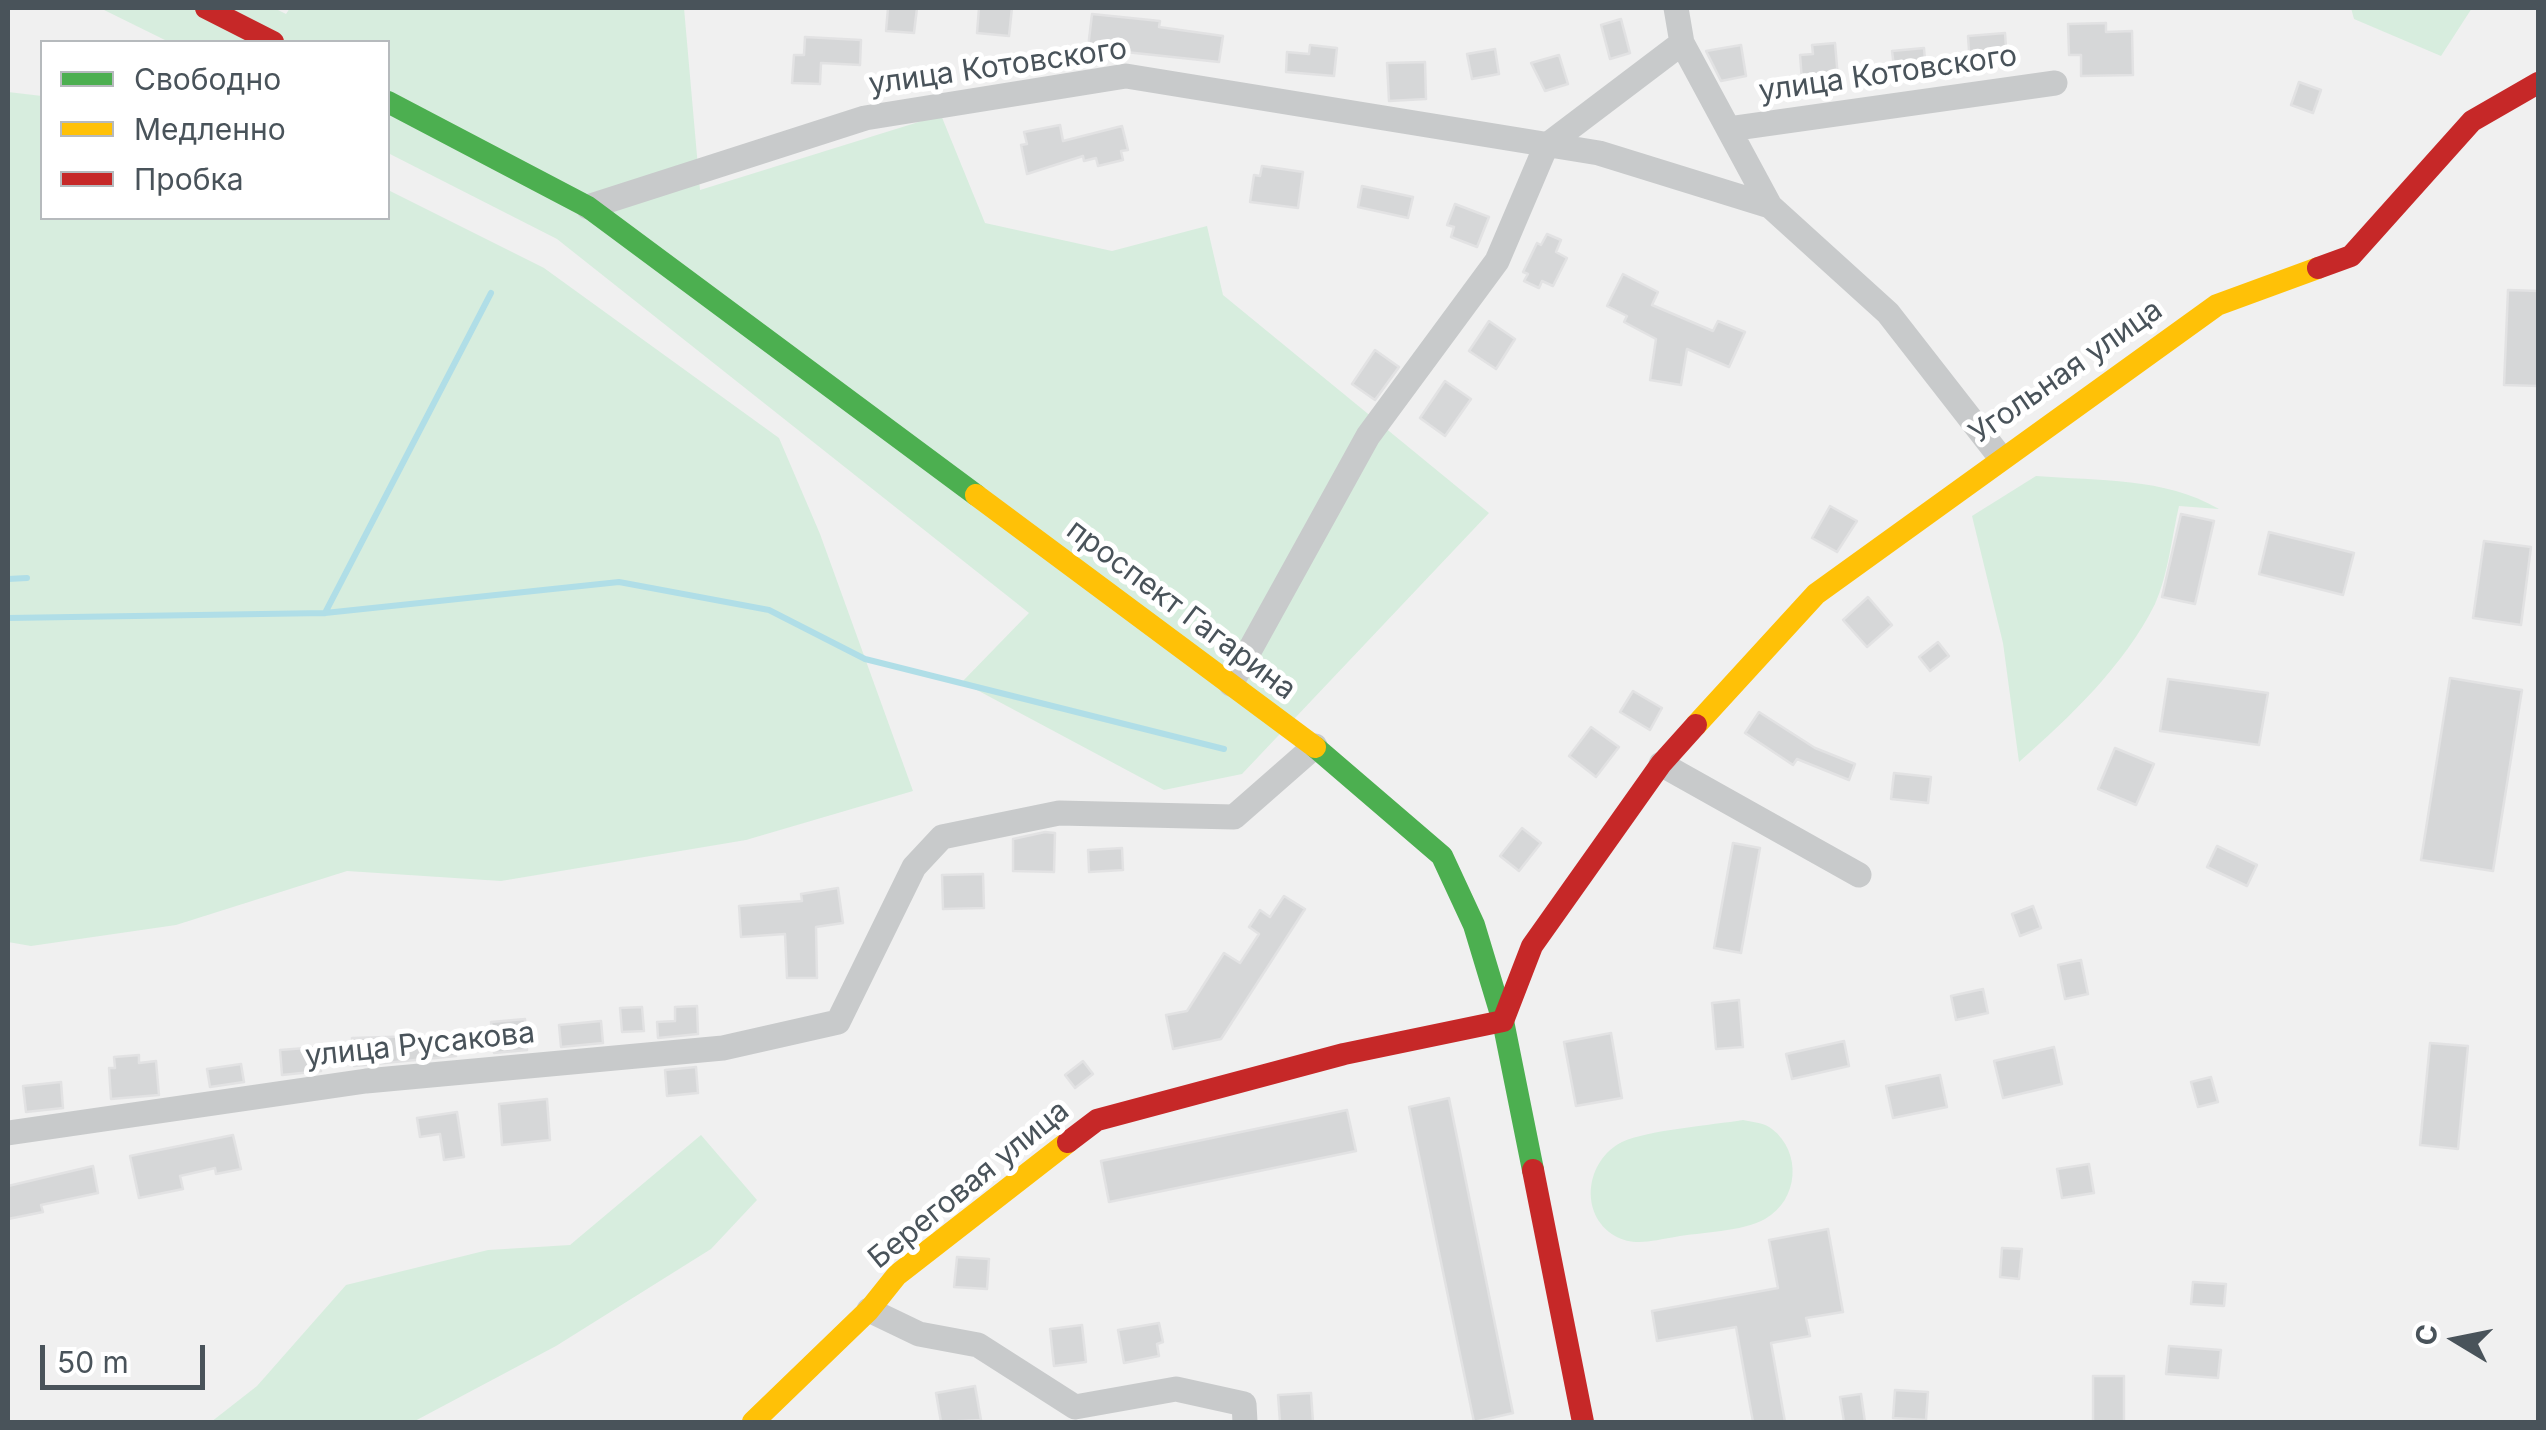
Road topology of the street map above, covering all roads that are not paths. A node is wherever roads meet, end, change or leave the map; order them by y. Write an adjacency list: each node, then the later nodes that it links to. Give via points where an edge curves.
1 (206, 8): 3 (street)
2 (1676, 8): 4 (street)
3 (269, 40)
4 (1682, 43): 8 (street); 9 (street)
5 (2055, 82): 8 (street, улица Котовского)
6 (2538, 83): 12 (street, Угольная улица, via 2472,121 2350,256 2216,305)
7 (390, 103): 11 (street, проспект Гагарина)
8 (1729, 129): 10 (street)
9 (1546, 146): 10 (street, улица Котовского, via 1599,153); 11 (street, улица Котовского, via 1126,76 866,118); 13 (street, via 1497,260 1368,436)
10 (1770, 206): 12 (street, улица Котовского, via 1888,313)
11 (588, 207): 13 (street, проспект Гагарина)
12 (2001, 458): 15 (street, Угольная улица, via 1816,594)
13 (1231, 684): 14 (street, проспект Гагарина)
14 (1315, 746): 17 (street, проспект Гагарина, via 1442,856 1474,925); 18 (street, улица Русакова, via 1234,817 1059,813 942,837 914,867 838,1022 723,1048 366,1081)
15 (1661, 764): 16 (street); 17 (street, Угольная улица, via 1532,946)
16 (1859, 875)
17 (1502, 1021): 19 (street, Береговая улица, via 1344,1054 1097,1120 897,1275); 22 (street, проспект Гагарина)
18 (8, 1133)
19 (869, 1310): 20 (street, via 918,1334 978,1345 1075,1407 1176,1389); 21 (street, Береговая улица)
20 (1244, 1413)
21 (753, 1422)
22 (1583, 1422)

